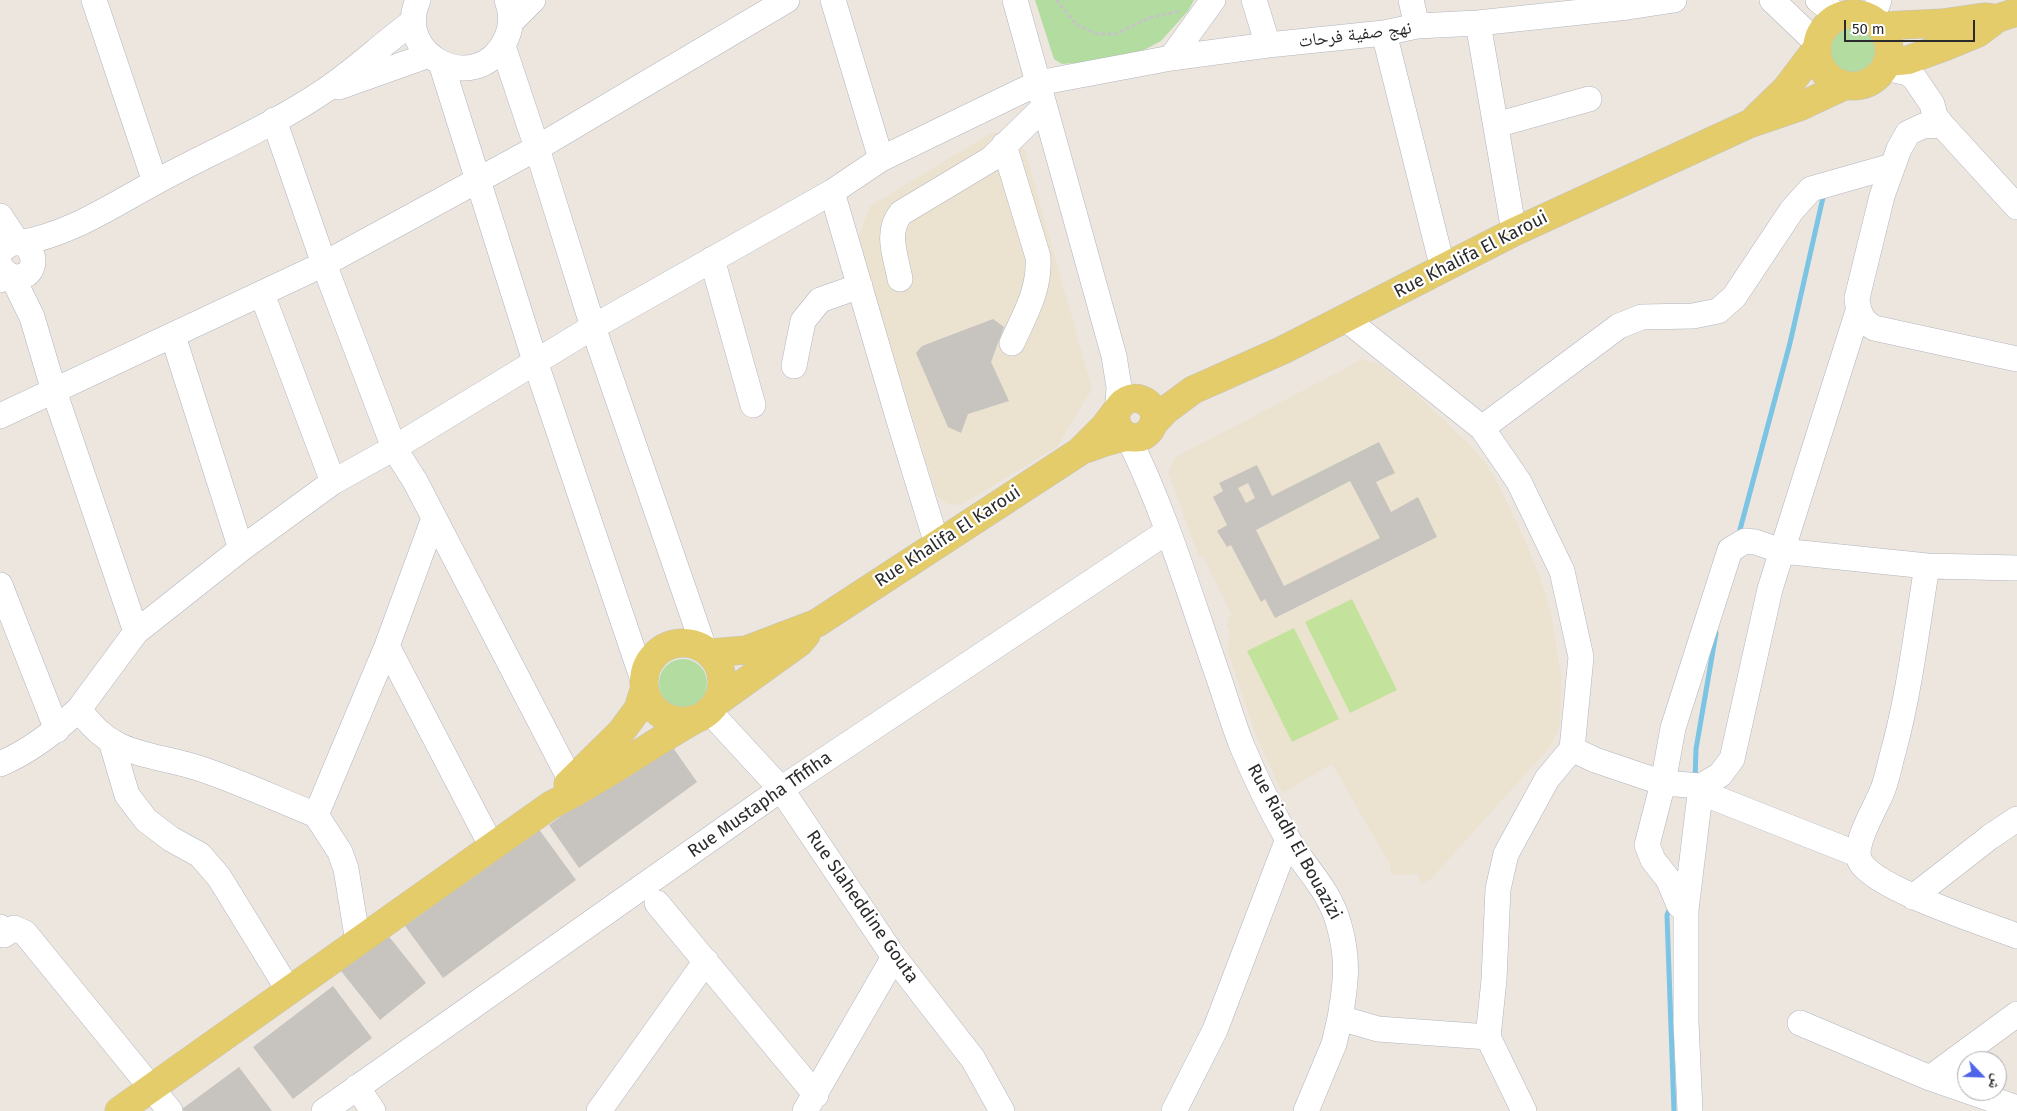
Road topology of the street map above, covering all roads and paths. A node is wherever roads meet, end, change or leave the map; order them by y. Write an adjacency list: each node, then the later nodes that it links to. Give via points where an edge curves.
1 (94, 0): 41 (street)
2 (533, 0): 15 (street)
3 (787, 0): 37 (street)
4 (833, 0): 38 (street)
5 (1015, 0): 27 (street)
6 (1056, 0): 12 (path, via 1077,25 1098,34 1116,34 1149,18)
7 (1254, 0): 21 (street)
8 (1411, 0): 19 (street)
9 (1674, 0): 11 (street, نهج صفية فرحات)
10 (1772, 0): 23 (street)
11 (1628, 4): 18 (street, نهج صفية فرحات)
12 (1207, 8): 24 (street)
13 (1835, 8): 16 (main road); 23 (main road)
14 (416, 10): 25 (street, via 418,39); 29 (street)
15 (509, 11): 22 (street, via 508,35)
16 (1877, 15): 17 (main road, via 1942,23); 26 (main road, via 1889,51)
17 (2008, 15): 26 (main road, via 1978,33)
18 (1478, 23): 19 (street, نهج صفية فرحات); 35 (street)
19 (1418, 26): 20 (street, نهج صفية فرحات)
20 (1384, 33): 21 (street, نهج صفية فرحات); 49 (street)
21 (1268, 45): 24 (street, نهج صفية فرحات)
22 (503, 46): 25 (street, via 480,65 460,68); 37 (street)
23 (1818, 46): 28 (main road, via 1819,61 1825,72); 34 (main road, Rue Khalifa El Karoui, via 1786,89)
24 (1171, 58): 27 (street, نهج صفية فرحات)
25 (435, 59): 29 (street, via 404,63); 40 (street)
26 (1883, 69): 28 (main road, via 1858,85); 33 (street, via 1898,88)
27 (1038, 83): 31 (street); 38 (street, نهج صفية فرحات)
28 (1846, 85): 34 (main road, Rue Khalifa El Karoui, via 1799,107)
29 (324, 92): 32 (street)
30 (1589, 99): 35 (street)
31 (1044, 107): 36 (street); 63 (street, via 1114,356)
32 (274, 120): 41 (street); 48 (street)
33 (1939, 120): 39 (street, via 1908,133); 43 (street)
34 (1749, 124): 45 (main road, Rue Khalifa El Karoui)
35 (1496, 125): 45 (street)
36 (1004, 145): 50 (street, via 991,159 895,220 891,234); 57 (street, via 1038,257 1039,275)
37 (537, 148): 40 (street); 55 (street)
38 (881, 159): 42 (street, نهج صفية فرحات)
39 (1892, 166): 53 (street, via 1857,298); 66 (street, via 1811,188 1792,210 1734,296 1718,311 1693,316 1642,317 1620,326)
40 (478, 180): 48 (street); 59 (street)
41 (155, 182): 46 (street, via 83,222 44,255)
42 (832, 192): 47 (street, نهج صفية فرحات); 51 (street)
43 (2017, 207)
44 (0, 216): 46 (street)
45 (1514, 232): 49 (main road, Rue Khalifa El Karoui)
46 (10, 259): 62 (street, via 32,317)
47 (712, 259): 55 (street, نهج صفية فرحات); 64 (street)
48 (324, 264): 52 (street); 68 (street)
49 (1444, 269): 54 (main road, Rue Khalifa El Karoui)
50 (900, 279)
51 (860, 286): 60 (street, via 820,300 803,321); 73 (street)
52 (262, 294): 56 (street); 70 (street)
53 (1858, 311): 58 (street, via 1874,328); 75 (street)
54 (1346, 319): 61 (main road, Rue Khalifa El Karoui); 66 (street)
55 (593, 327): 59 (street, نهج صفية فرحات); 82 (street)
56 (173, 336): 62 (street); 74 (street)
57 (1012, 344)
58 (2017, 360)
59 (535, 361): 68 (street, نهج صفية فرحات); 83 (street)
60 (794, 366)
61 (1193, 390): 63 (main road, Rue Khalifa El Karoui); 67 (main road, Rue Khalifa El Karoui)
62 (54, 392): 65 (street); 80 (street)
63 (1124, 405): 67 (main road, via 1149,404 1155,416); 67 (main road, via 1116,423 1122,434); 69 (main road, Rue Khalifa El Karoui)
64 (753, 406)
65 (0, 416)
66 (1482, 428): 88 (street, via 1519,482 1562,571 1581,657)
67 (1145, 429): 69 (main road, Rue Khalifa El Karoui); 72 (street, Rue Riadh El Bouazizi, via 1149,480)
68 (394, 448): 70 (street, نهج صفية فرحات); 71 (street)
69 (1079, 452): 73 (main road, Rue Khalifa El Karoui)
70 (333, 482): 74 (street, نهج صفية فرحات)
71 (434, 518): 81 (street); 90 (street)
72 (1168, 531): 92 (street, Rue Mustapha Tfifiha); 97 (street, Rue Riadh El Bouazizi, via 1242,744)
73 (938, 544): 79 (main road, Rue Khalifa El Karoui)
74 (241, 549): 80 (street, نهج صفية فرحات)
75 (1782, 551): 76 (street); 91 (street, via 1745,541 1730,550 1673,728); 93 (street, via 1765,609 1732,759 1720,775)
76 (1927, 566): 77 (street); 99 (street, via 1906,704 1883,789)
77 (2017, 568)
78 (0, 585): 86 (street)
79 (817, 623): 82 (main road, Rue Khalifa El Karoui, via 746,650); 85 (main road, Rue Khalifa El Karoui, via 798,643)
80 (136, 632): 84 (street, نهج صفية فرحات)
81 (387, 646): 95 (street); 98 (street)
82 (707, 651): 83 (main road, via 692,643 665,647 646,666); 85 (main road, via 718,664 722,689)
83 (644, 685): 85 (main road, via 649,702 668,719 681,722); 90 (main road, via 638,710 621,732)
84 (79, 709): 86 (street, نهج صفية فرحات); 87 (street, via 91,726)
85 (707, 711): 92 (street, Rue Slaheddine Gouta); 94 (main road, Rue Khalifa El Karoui)
86 (57, 730): 89 (street, نهج صفية فرحات)
87 (111, 741): 95 (street, via 136,753 195,767); 108 (street, via 127,795 146,820 200,855 219,877)
88 (1572, 749): 91 (street); 112 (street, via 1547,778 1506,854 1498,889)
89 (0, 764)
90 (571, 781): 94 (main road)
91 (1663, 783): 93 (street); 102 (street, via 1648,845 1653,860)
92 (781, 789): 106 (street, Rue Slaheddine Gouta); 115 (street, Rue Mustapha Tfifiha)
93 (1700, 789): 99 (street); 102 (street)
94 (552, 805): 98 (main road)
95 (316, 814): 105 (street, via 340,852 346,869)
96 (2017, 819): 100 (street, via 1990,836)
97 (1288, 839): 110 (street, Rue Riadh El Bouazizi, via 1318,880 1339,923 1346,953 1347,978); 124 (street, via 1215,1030)
98 (492, 847): 105 (main road)
99 (1857, 854): 100 (street, via 1869,872)
100 (1914, 897): 104 (street)
101 (657, 903): 107 (street)
102 (1686, 910): 127 (street)
103 (1, 934): 114 (street, via 14,928 25,933)
104 (2017, 936)
105 (358, 942): 108 (main road)
106 (894, 957): 116 (street); 123 (street, Rue Slaheddine Gouta, via 973,1059)
107 (706, 961): 116 (street); 122 (street)
108 (289, 991): 114 (main road)
109 (2017, 1014): 113 (street)
110 (1340, 1018): 112 (street, via 1378,1029); 125 (street, Rue Riadh El Bouazizi, via 1334,1044)
111 (1800, 1023): 113 (street)
112 (1488, 1037): 126 (street)
113 (1930, 1078): 117 (street)
114 (152, 1088): 118 (main road); 119 (street)
115 (357, 1088): 120 (street, Rue Mustapha Tfifiha); 121 (street)
116 (811, 1103)
117 (2017, 1108)
118 (119, 1111)
119 (170, 1111)
120 (324, 1111)
121 (373, 1111)
122 (599, 1111)
123 (1002, 1111)
124 (1174, 1111)
125 (1306, 1111)
126 (1524, 1111)
127 (1690, 1111)

